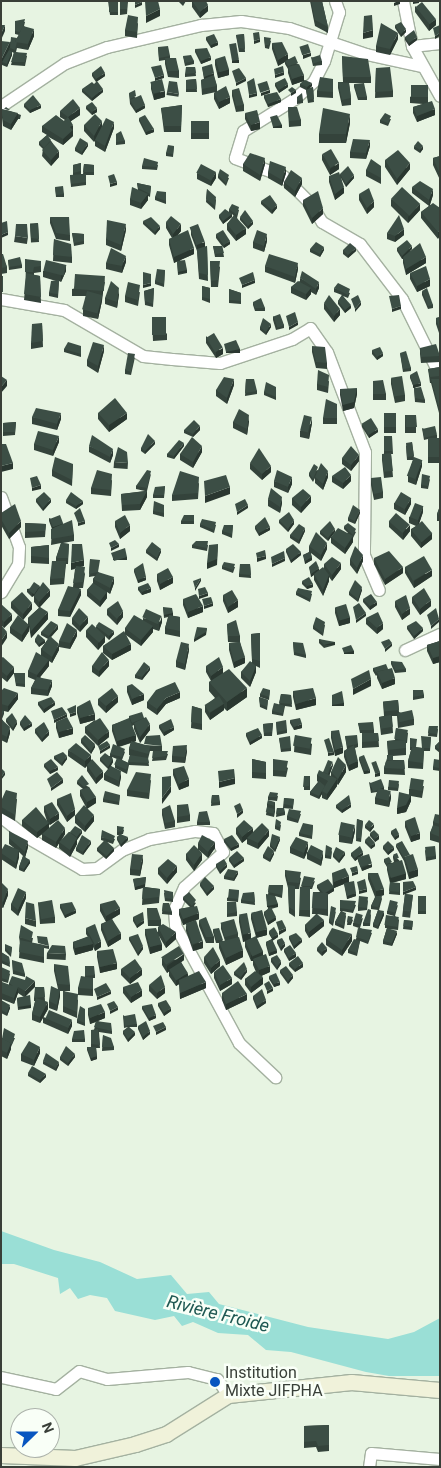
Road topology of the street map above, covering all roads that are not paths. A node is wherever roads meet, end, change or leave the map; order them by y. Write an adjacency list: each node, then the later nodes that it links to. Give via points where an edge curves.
1 (336, 1): 3 (street, via 339,12)
2 (403, 1): 5 (street)
3 (331, 42): 6 (street); 8 (street, via 289,28 241,21 202,25 107,47 64,63); 10 (street, via 314,81 294,99 243,131 235,158 283,176 311,204 322,222 360,244 402,299)
4 (440, 43): 5 (street)
5 (412, 46): 6 (street)
6 (421, 66): 7 (street)
7 (440, 96)
8 (1, 106)
9 (1, 299): 12 (street, via 64,310 143,356 172,359 220,363 292,339 310,328 327,352 365,452 364,555)
10 (440, 376)
11 (1, 497): 13 (street, via 19,547 18,564)
12 (379, 590)
13 (1, 592)
14 (440, 634): 15 (street)
15 (405, 650)
16 (1, 817): 17 (street, via 25,836 82,869 97,868 122,850 150,840 194,831 213,833 223,852 184,887 174,908 175,925 239,1043)
17 (274, 1077)
18 (1, 1377): 20 (street, via 56,1389 79,1370 108,1379 188,1372 218,1379)
19 (440, 1390): 20 (street, via 352,1382)
20 (228, 1395): 23 (street, via 166,1434)
21 (1, 1455): 23 (street)
22 (440, 1458): 24 (street, via 371,1453)
23 (78, 1462)
24 (369, 1467)

